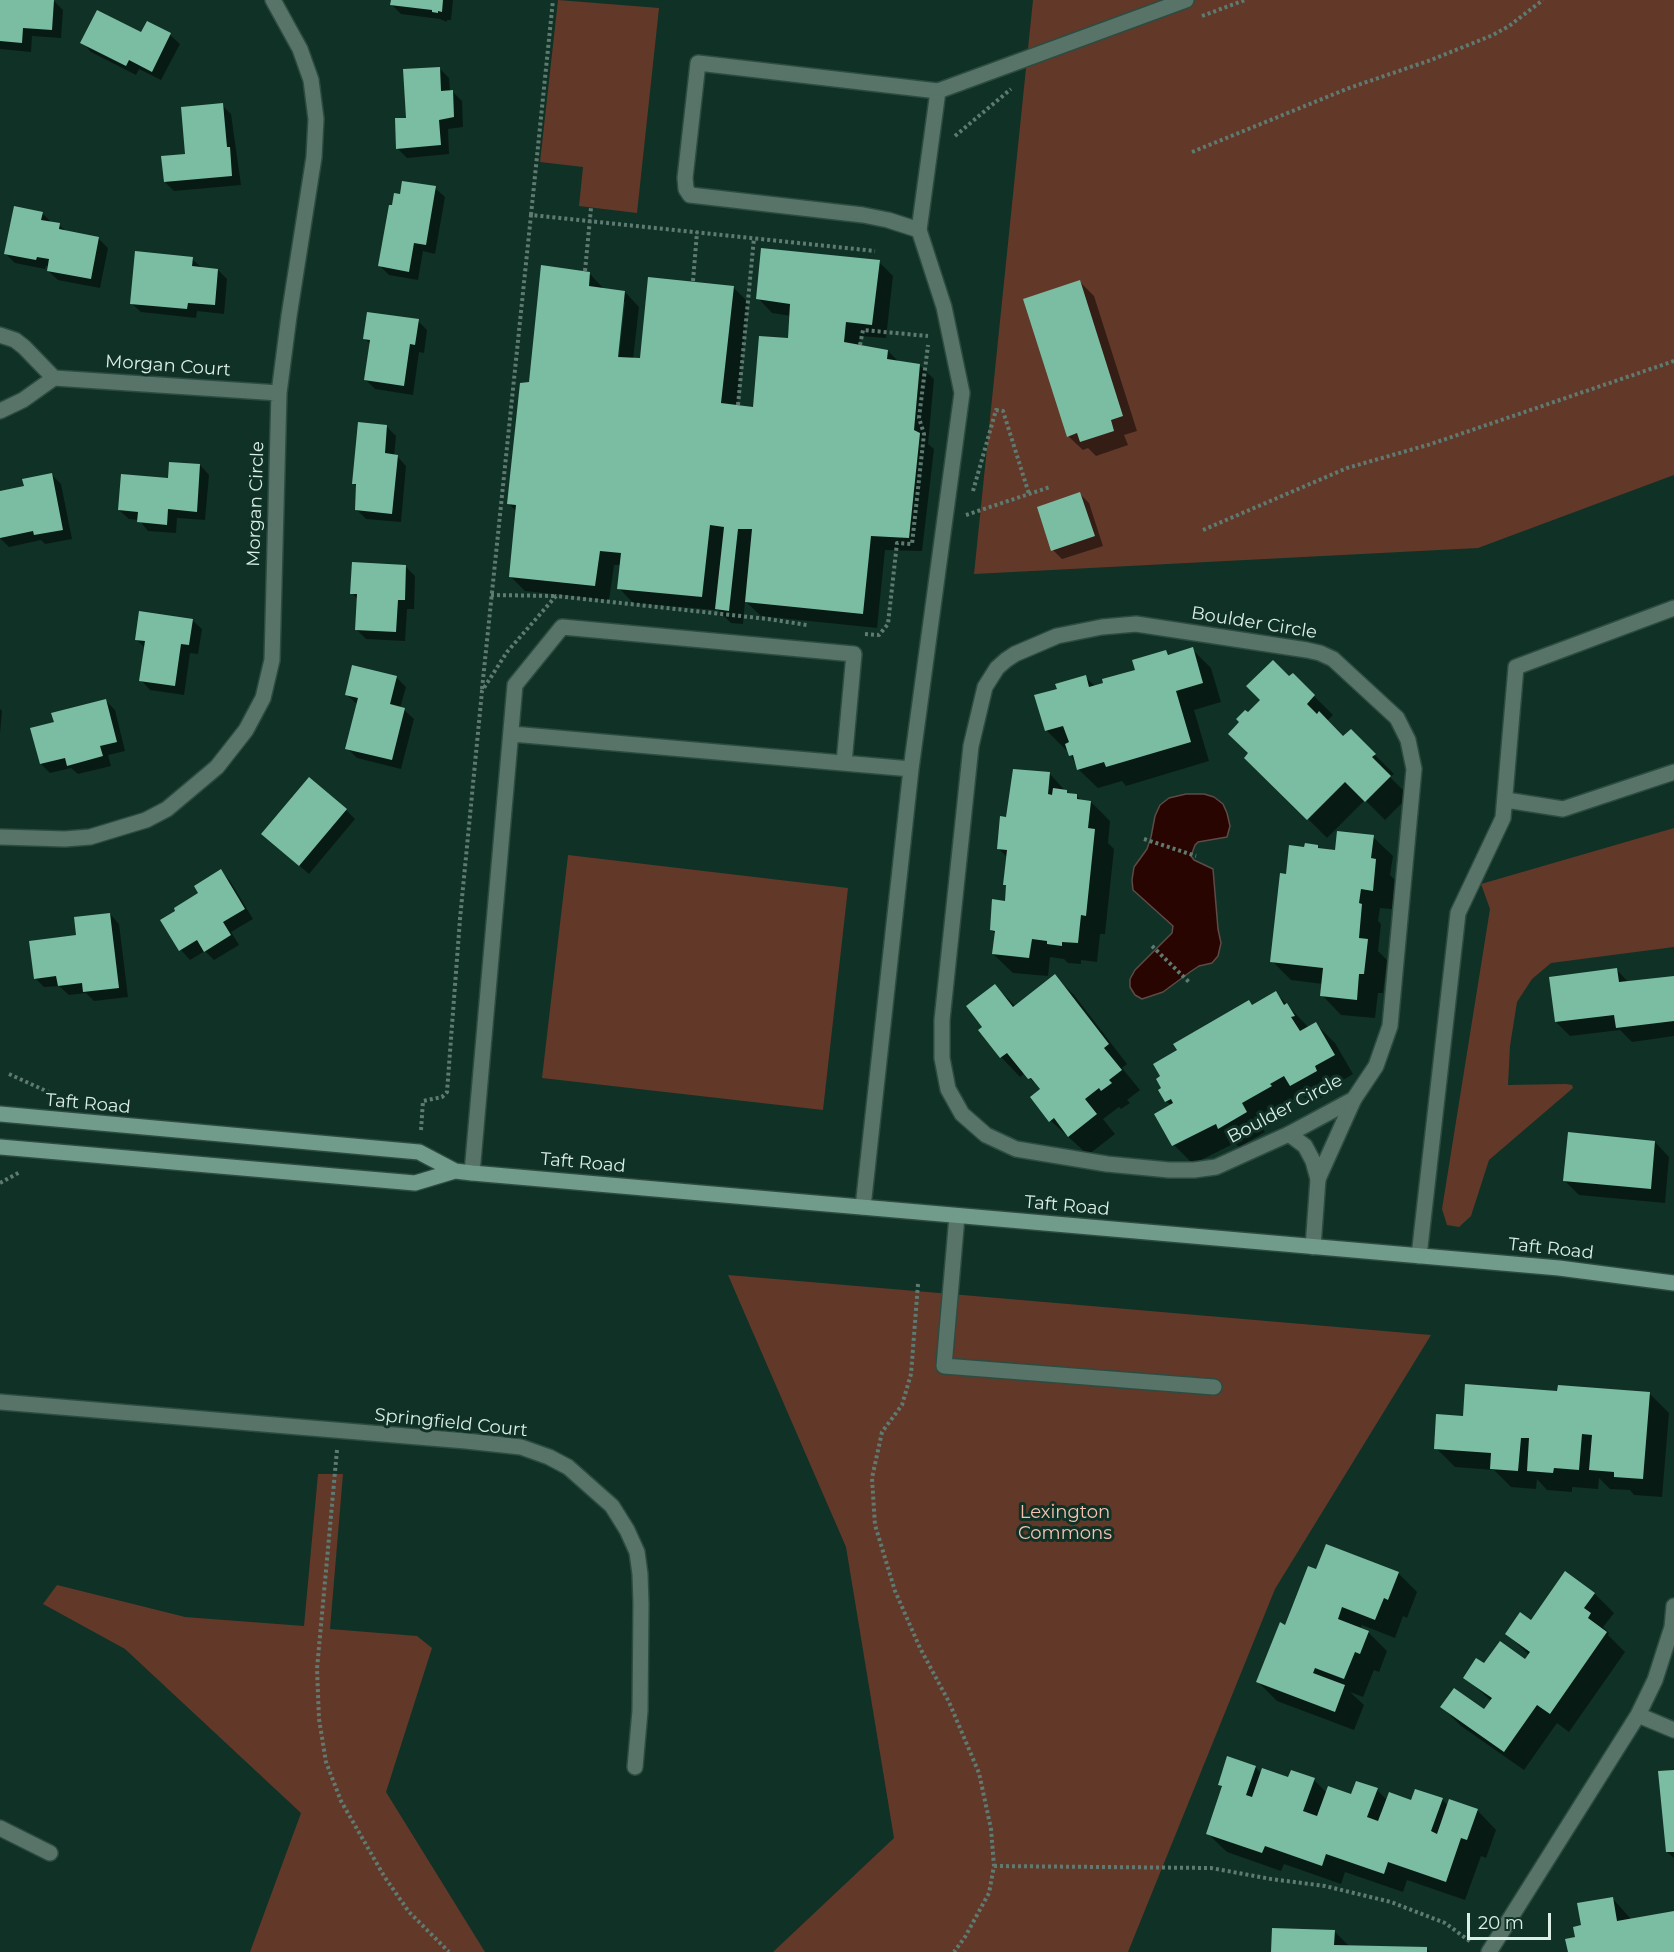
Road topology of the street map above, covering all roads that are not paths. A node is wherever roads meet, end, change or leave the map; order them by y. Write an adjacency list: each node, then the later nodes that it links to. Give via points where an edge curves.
1 (273, 0): 7 (street, Morgan Circle, via 300,49 311,81 316,119 314,157)
2 (1186, 0): 3 (street)
3 (938, 91): 4 (street); 4 (street, via 698,63 685,178 690,195 863,215)
4 (919, 230): 12 (street, via 944,307 962,393)
5 (0, 335): 6 (street, via 24,347)
6 (54, 378): 7 (street, Morgan Court); 8 (street)
7 (279, 393): 15 (street, Morgan Circle, via 272,660 263,698 246,730 217,767 168,809 146,820 90,837)
8 (0, 411)
9 (1674, 608): 14 (street, via 1516,667)
10 (512, 734): 11 (street); 11 (street, via 515,685 562,627 854,654); 21 (street)
11 (844, 763): 12 (street)
12 (911, 769): 23 (street)
13 (1674, 772): 14 (street, via 1563,809)
14 (1506, 800): 26 (street, via 1503,818 1458,913)
15 (0, 837)
16 (1354, 1099): 18 (street, Boulder Circle); 18 (street, Boulder Circle, via 1376,1066 1390,1026 1414,769 1408,740 1397,718 1333,658 1307,650 1136,624 1057,636 1015,654 990,676 971,746 942,1020 942,1058 948,1089 962,1114 986,1135 1016,1149 1169,1170 1216,1167); 22 (street)
17 (0, 1114): 20 (street, Taft Road, via 419,1152)
18 (1289, 1134): 22 (street, via 1305,1146)
19 (0, 1147): 20 (street, Taft Road, via 415,1183)
20 (455, 1172): 21 (street, Taft Road)
21 (472, 1173): 23 (street, Taft Road)
22 (1318, 1179): 25 (street)
23 (863, 1207): 24 (street, Taft Road)
24 (957, 1216): 25 (street, Taft Road); 28 (street, via 944,1366)
25 (1313, 1247): 26 (street, Taft Road)
26 (1419, 1256): 27 (street, Taft Road)
27 (1674, 1283)
28 (1214, 1388)
29 (0, 1402): 33 (street, Springfield Court, via 466,1441 521,1448 568,1467 612,1506 637,1552 640,1711)
30 (1674, 1606): 31 (street, via 1672,1627 1655,1680)
31 (1638, 1715): 32 (street); 36 (street)
32 (1674, 1730)
33 (635, 1767)
34 (0, 1828): 35 (street)
35 (50, 1853)
36 (1482, 1949)

